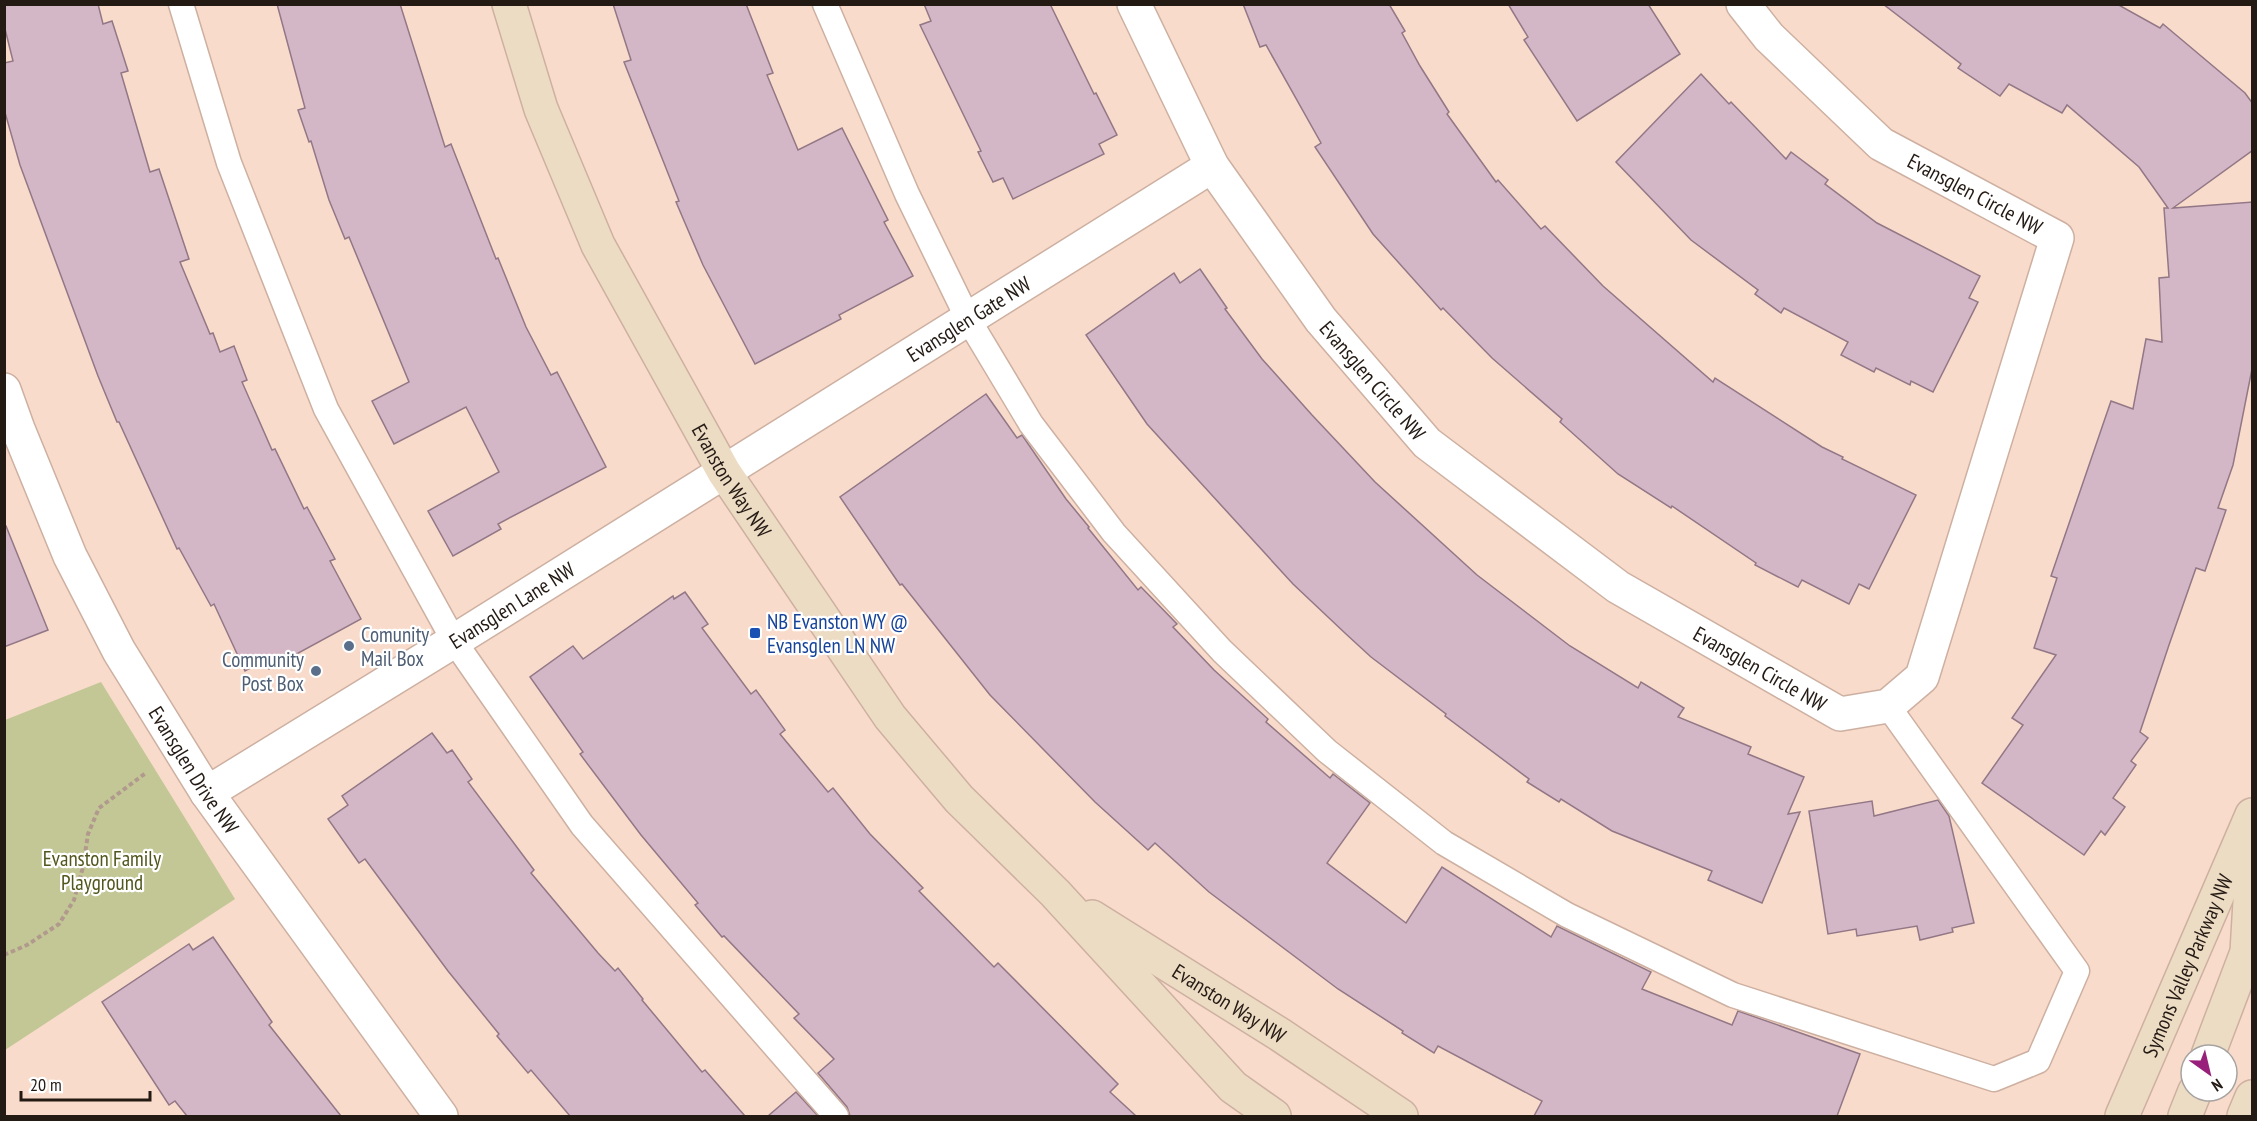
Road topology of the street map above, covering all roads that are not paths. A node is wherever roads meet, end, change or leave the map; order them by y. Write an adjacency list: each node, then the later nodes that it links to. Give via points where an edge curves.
1 (180, 4): 11 (lane, via 229,163 326,410)
2 (510, 4): 10 (street, Evanston Way NW, via 541,109 598,245)
3 (825, 4): 7 (lane, via 907,194)
4 (1134, 4): 6 (street, Evansglen Circle NW)
5 (1743, 4): 12 (street, Evansglen Circle NW, via 1769,37 1881,144 2058,238 1922,677)
6 (1212, 166): 7 (street, Evansglen Gate NW); 12 (street, Evansglen Circle NW, via 1321,320 1427,443 1618,587 1718,645 1839,714)
7 (968, 319): 10 (street, Evansglen Gate NW); 12 (lane, via 1031,424 1121,541 1222,651 1327,751 1444,843 1567,915 1733,995 1994,1079 2038,1061 2077,971)
8 (4, 390): 9 (street, Evansglen Drive NW)
9 (11, 431): 13 (street, Evansglen Drive NW, via 119,651)
10 (724, 472): 11 (street, Evansglen Lane NW); 16 (street, Evanston Way NW, via 890,717 960,799)
11 (454, 641): 13 (street, Evansglen Lane NW); 20 (lane, via 582,825)
12 (1888, 706)
13 (207, 793): 19 (street, Evansglen Drive NW)
14 (2253, 815): 23 (street, Symons Valley Parkway NW)
15 (2253, 868): 17 (street, via 2247,952)
16 (1055, 893): 21 (street, Evanston Way NW, via 1233,1087); 22 (street, Evanston Way NW)
17 (2213, 1043)
18 (2253, 1097): 24 (street)
19 (441, 1116)
20 (836, 1116)
21 (1274, 1116)
22 (1401, 1116)
23 (2122, 1116)
24 (2244, 1116)

